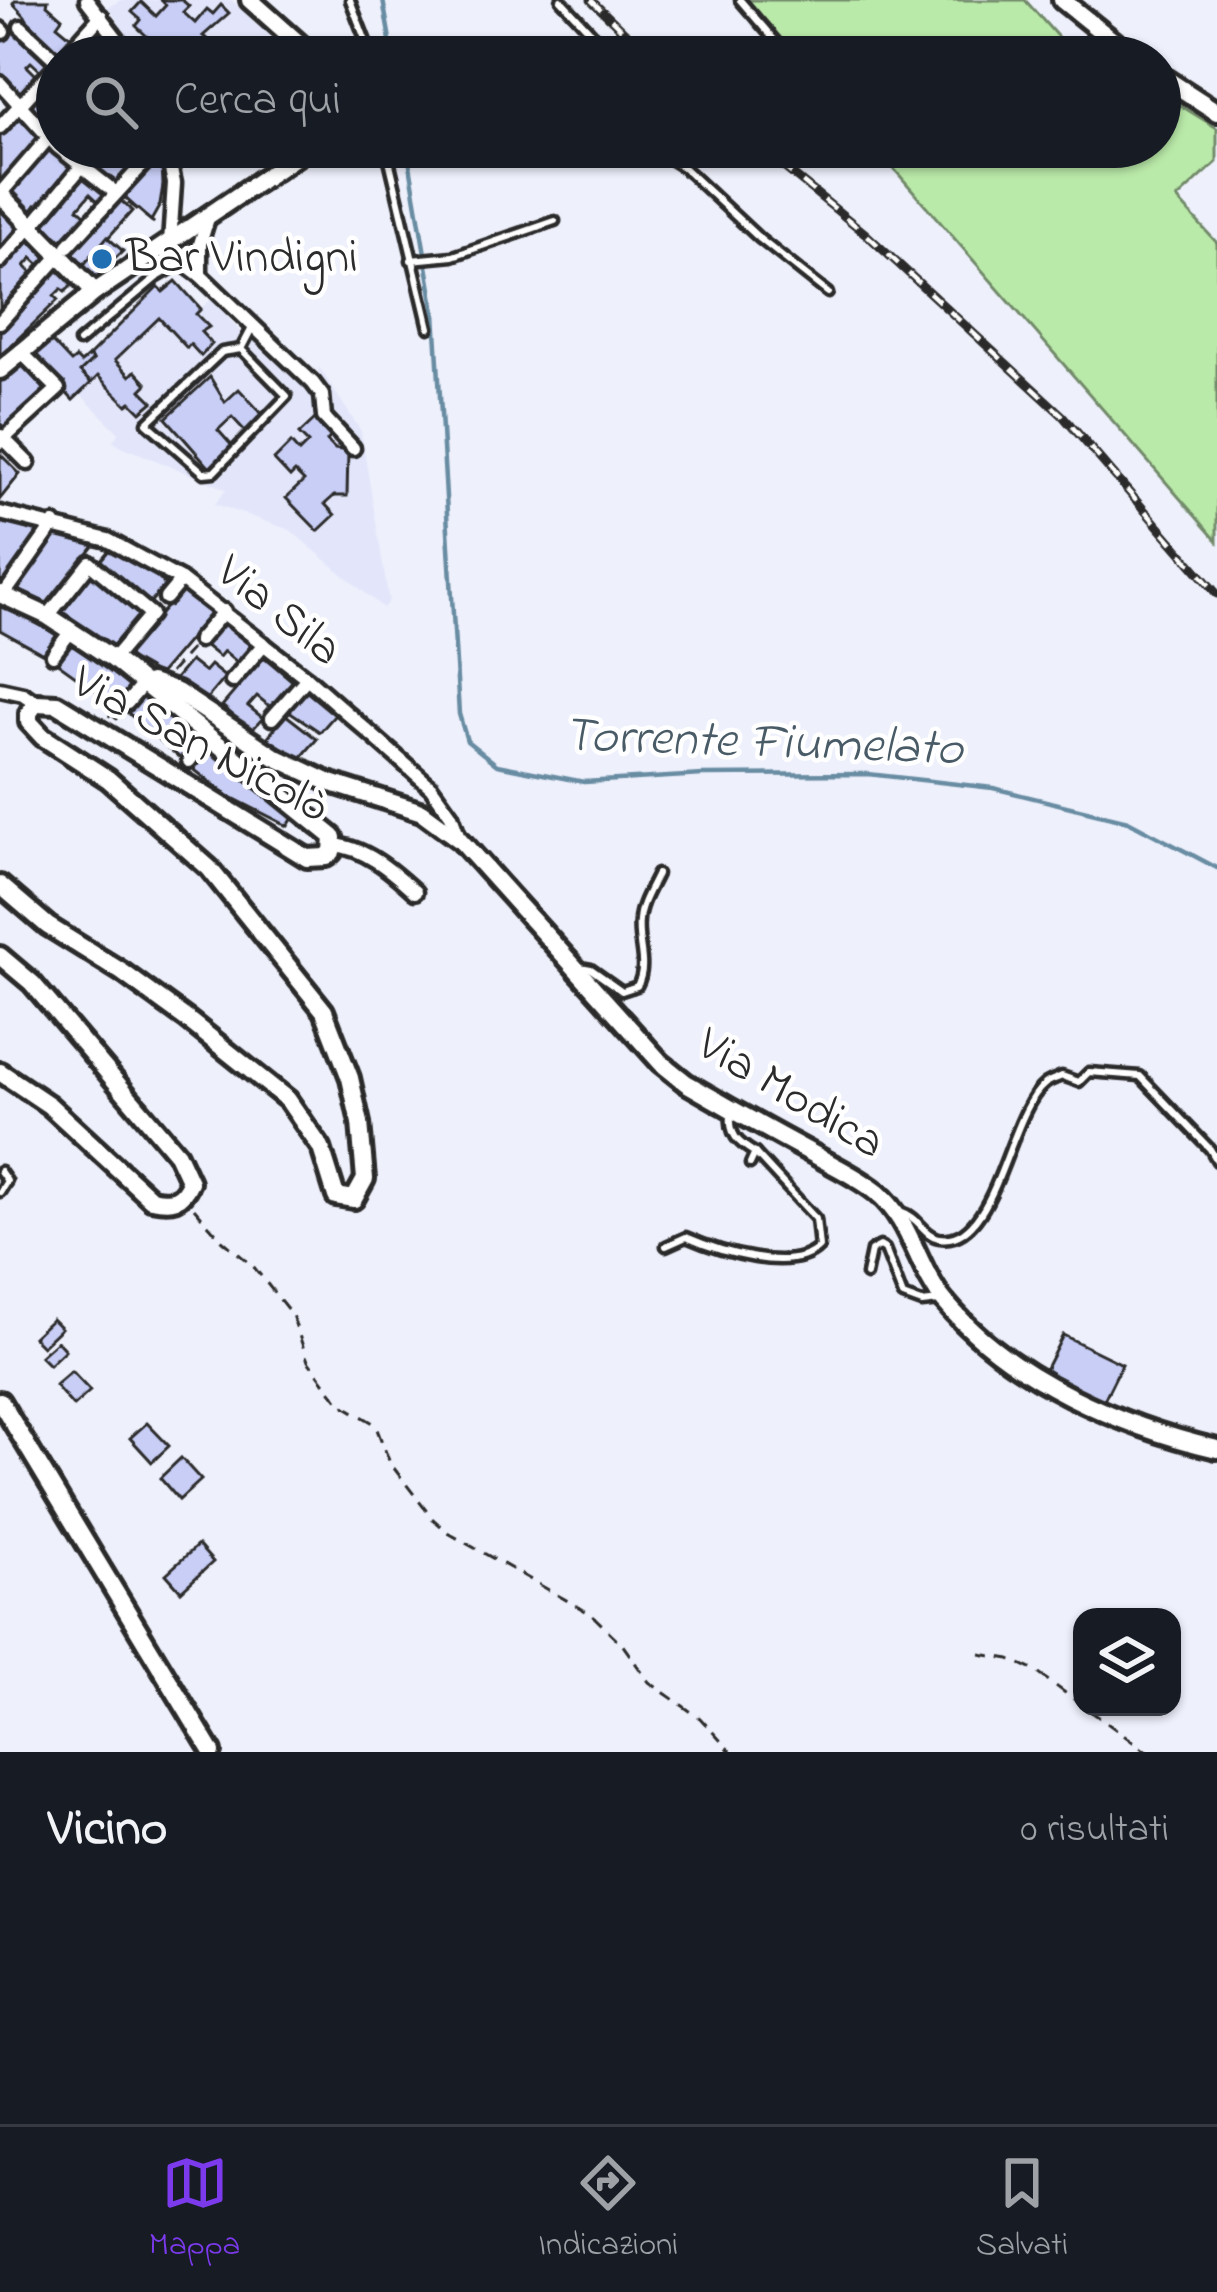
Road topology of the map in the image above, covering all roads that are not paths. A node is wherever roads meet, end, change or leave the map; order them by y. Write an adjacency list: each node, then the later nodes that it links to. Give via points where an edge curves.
1 (87, 0): 7 (street)
2 (250, 0): 11 (main road)
3 (350, 0): 12 (lane)
4 (561, 0): 13 (lane)
5 (740, 0): 14 (lane)
6 (1062, 0): 15 (main road)
7 (101, 16): 9 (street); 10 (street)
8 (21, 27): 16 (street)
9 (82, 36)
10 (114, 36)
11 (289, 36)
12 (364, 36)
13 (594, 36)
14 (771, 36)
15 (1107, 36)
16 (36, 40)
17 (0, 83): 20 (street)
18 (36, 87): 20 (street)
19 (1181, 89): 21 (main road)
20 (20, 105): 22 (street); 23 (street)
21 (1217, 112)
22 (36, 120)
23 (0, 127)
24 (36, 159): 33 (street)
25 (80, 168): 36 (street)
26 (85, 168): 32 (street)
27 (139, 168): 32 (street)
28 (172, 168): 37 (street)
29 (277, 168): 34 (main road)
30 (391, 168): 39 (lane)
31 (684, 168): 44 (lane)
32 (116, 193): 38 (street)
33 (0, 194): 36 (main road)
34 (208, 216): 37 (main road); 42 (street)
35 (555, 221): 39 (lane, via 453,256)
36 (34, 222): 38 (main road); 40 (street)
37 (167, 241): 41 (street); 43 (main road)
38 (64, 250): 43 (main road); 45 (street)
39 (411, 260): 47 (lane)
40 (0, 261)
41 (183, 262): 42 (street); 48 (lane)
42 (200, 275): 46 (street)
43 (95, 292): 50 (main road)
44 (828, 293)
45 (0, 322)
46 (253, 325): 49 (lane); 53 (street, via 322,394 324,417)
47 (429, 328)
48 (79, 342)
49 (241, 349): 49 (lane, via 222,352 147,423 204,472 214,472 287,396)
50 (20, 351): 51 (main road); 52 (street, via 58,389)
51 (0, 370)
52 (1, 439): 54 (street)
53 (353, 448)
54 (28, 464)
55 (0, 513): 56 (street, Via Sila)
56 (54, 524): 57 (street, Via Sila, via 108,540); 58 (street)
57 (181, 580): 59 (street); 60 (street, Via Sila)
58 (1, 595): 61 (main road, Via San Nicolò)
59 (166, 598)
60 (224, 611): 63 (street); 64 (street, Via Sila)
61 (47, 616): 62 (main road, Via San Nicolò); 66 (street, via 90,563 151,614)
62 (71, 631): 65 (street); 66 (main road, Via San Nicolò)
63 (200, 640)
64 (264, 644): 67 (street, Via Sila); 68 (street)
65 (53, 656)
66 (112, 659): 69 (main road, Via San Nicolò)
67 (307, 678): 73 (street); 76 (street, Via Sila, via 431,787)
68 (232, 681)
69 (153, 683): 72 (street); 74 (main road, Via San Nicolò); 76 (main road, Via Modica, via 275,757 422,812)
70 (0, 689): 71 (street)
71 (36, 703): 77 (main road, Via San Nicolò, via 63,708 307,858 326,857); 79 (main road, Via San Nicolò, via 29,713 34,729 108,779 200,859 323,1010 350,1078 364,1153 362,1191 336,1196 321,1148 288,1100)
72 (124, 710)
73 (272, 718)
74 (208, 736): 75 (street); 77 (main road, Via San Nicolò, via 328,830)
75 (189, 761)
76 (460, 840): 82 (main road, Via Modica)
77 (333, 845): 80 (street, via 376,860)
78 (657, 874): 82 (lane, via 640,909 637,986 622,991)
79 (0, 886)
80 (416, 892)
81 (0, 956): 83 (main road, via 177,1154 190,1182 182,1198 151,1199 49,1105)
82 (571, 965): 84 (main road, Via Modica, via 661,1063)
83 (0, 1072)
84 (731, 1109): 85 (lane, via 730,1129); 90 (main road, Via Modica, via 865,1184)
85 (755, 1154): 87 (lane); 91 (lane, via 816,1219 819,1247 796,1259 753,1257 686,1237)
86 (1217, 1162): 90 (lane, via 1140,1076 1089,1072 1079,1082 1062,1076 1043,1084 965,1234 944,1240)
87 (751, 1164)
88 (0, 1171): 89 (lane, via 7,1181)
89 (0, 1192)
90 (893, 1209): 93 (main road, Via Modica)
91 (666, 1246)
92 (866, 1275): 93 (lane, via 880,1246 903,1296)
93 (943, 1299): 95 (main road, Via Modica, via 1010,1361 1104,1413)
94 (0, 1401): 96 (main road)
95 (1217, 1449)
96 (212, 1752)

